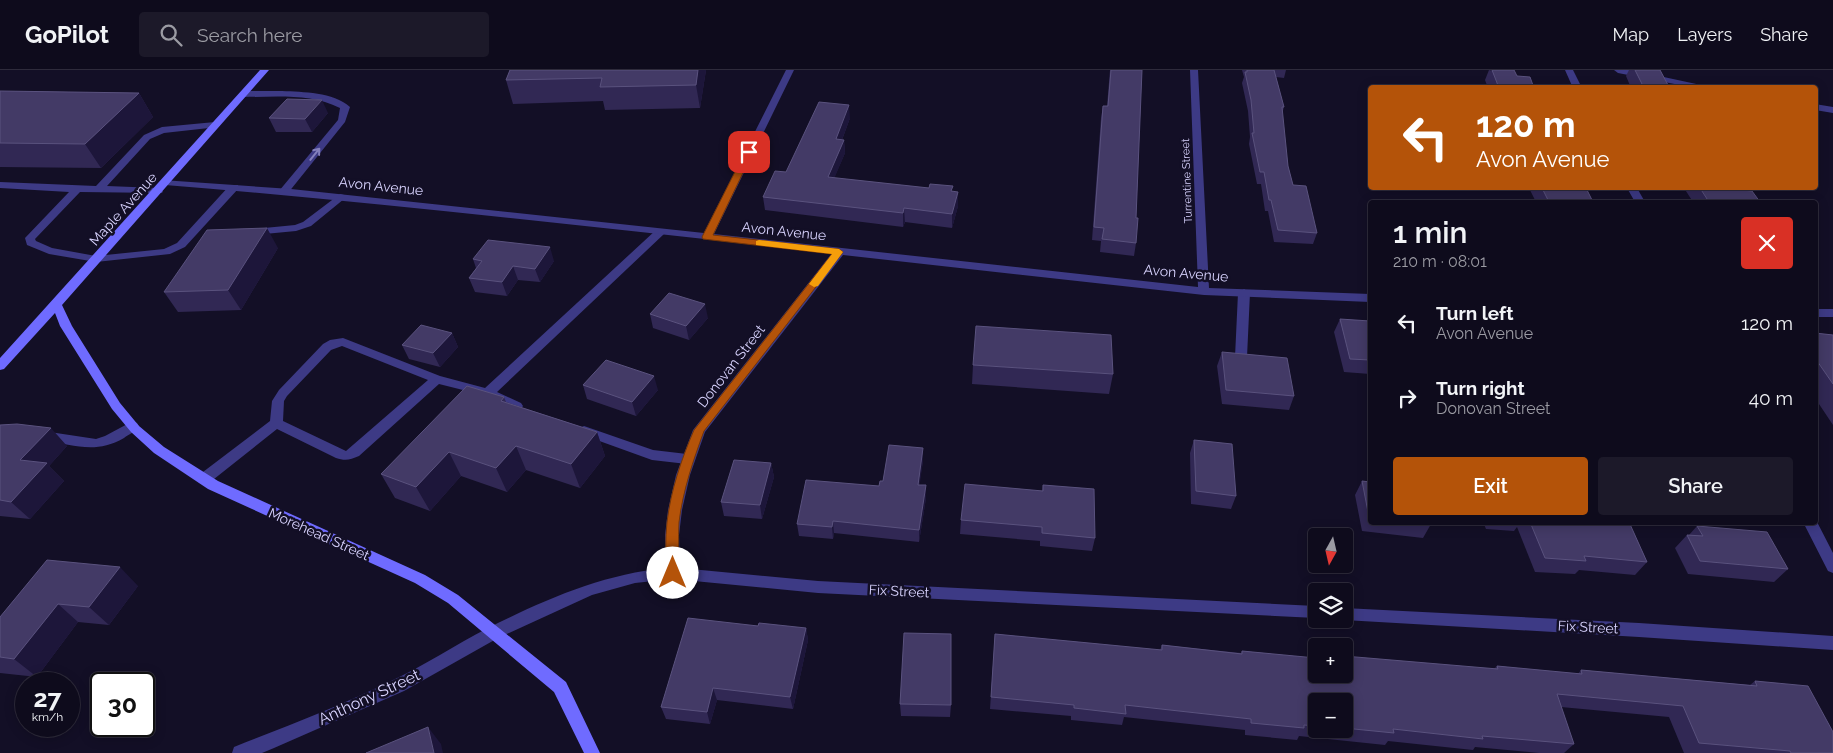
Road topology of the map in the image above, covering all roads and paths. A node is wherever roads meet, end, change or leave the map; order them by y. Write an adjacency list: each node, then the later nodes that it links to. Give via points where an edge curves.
1 (265, 70): 8 (street, Maple Avenue)
2 (790, 70): 23 (street)
3 (1194, 70): 26 (street, Turrentine Street)
4 (1569, 70): 6 (street)
5 (1618, 70): 7 (street)
6 (1576, 85)
7 (1696, 85)
8 (244, 94): 11 (street, Maple Avenue); 17 (street, one-way to 8, via 342,120 345,107 324,98)
9 (1818, 108): 10 (street)
10 (1833, 110)
11 (215, 125): 13 (street, Maple Avenue); 16 (street, via 162,130 147,137)
12 (0, 185): 15 (street, Avon Avenue)
13 (162, 186): 14 (street, Avon Avenue); 16 (street, Avon Avenue); 25 (street, Maple Avenue)
14 (234, 187): 17 (street, Avon Avenue); 21 (street)
15 (77, 189): 16 (street, Avon Avenue); 25 (street, via 30,238 31,243 49,251)
16 (99, 189)
17 (284, 191): 18 (street, Avon Avenue)
18 (340, 197): 19 (street, Avon Avenue); 20 (street, via 302,226)
19 (660, 232): 23 (street, Avon Avenue); 35 (street)
20 (239, 233)
21 (189, 236): 22 (street); 25 (street, via 181,246 166,252)
22 (204, 236)
23 (707, 237): 24 (street, Avon Avenue)
24 (839, 252): 26 (street, Avon Avenue); 41 (street, Donovan Street, via 699,430)
25 (96, 259): 29 (street, Maple Avenue)
26 (1204, 292): 27 (street, Avon Avenue)
27 (1244, 292): 28 (street, Avon Avenue); 32 (street)
28 (1368, 298)
29 (57, 305): 33 (street, Maple Avenue); 38 (street, Morehead Street, via 66,326 116,406)
30 (1818, 313): 31 (street)
31 (1833, 313)
32 (1241, 357)
33 (0, 366)
34 (437, 379): 35 (street); 37 (street, via 347,456); 37 (street, via 343,342 334,343 283,393 278,401)
35 (488, 393): 36 (street)
36 (517, 406)
37 (276, 423): 42 (street)
38 (133, 426): 40 (street, via 94,444); 42 (street, Morehead Street, via 159,450)
39 (573, 427): 41 (street, via 652,455)
40 (26, 435)
41 (687, 459): 45 (street, Donovan Street, via 673,524)
42 (204, 479): 48 (street, Morehead Street, via 420,579 453,599)
43 (1812, 525): 44 (street)
44 (1833, 566)
45 (673, 573): 46 (street, Fix Street, via 818,587); 48 (street, Fix Street, via 635,577 589,590)
46 (1308, 612)
47 (1353, 614): 49 (street, Fix Street)
48 (493, 633): 50 (street, Anthony Street, via 398,686 268,744); 51 (street, Morehead Street, via 560,687)
49 (1833, 643)
50 (240, 753)
51 (592, 753)

